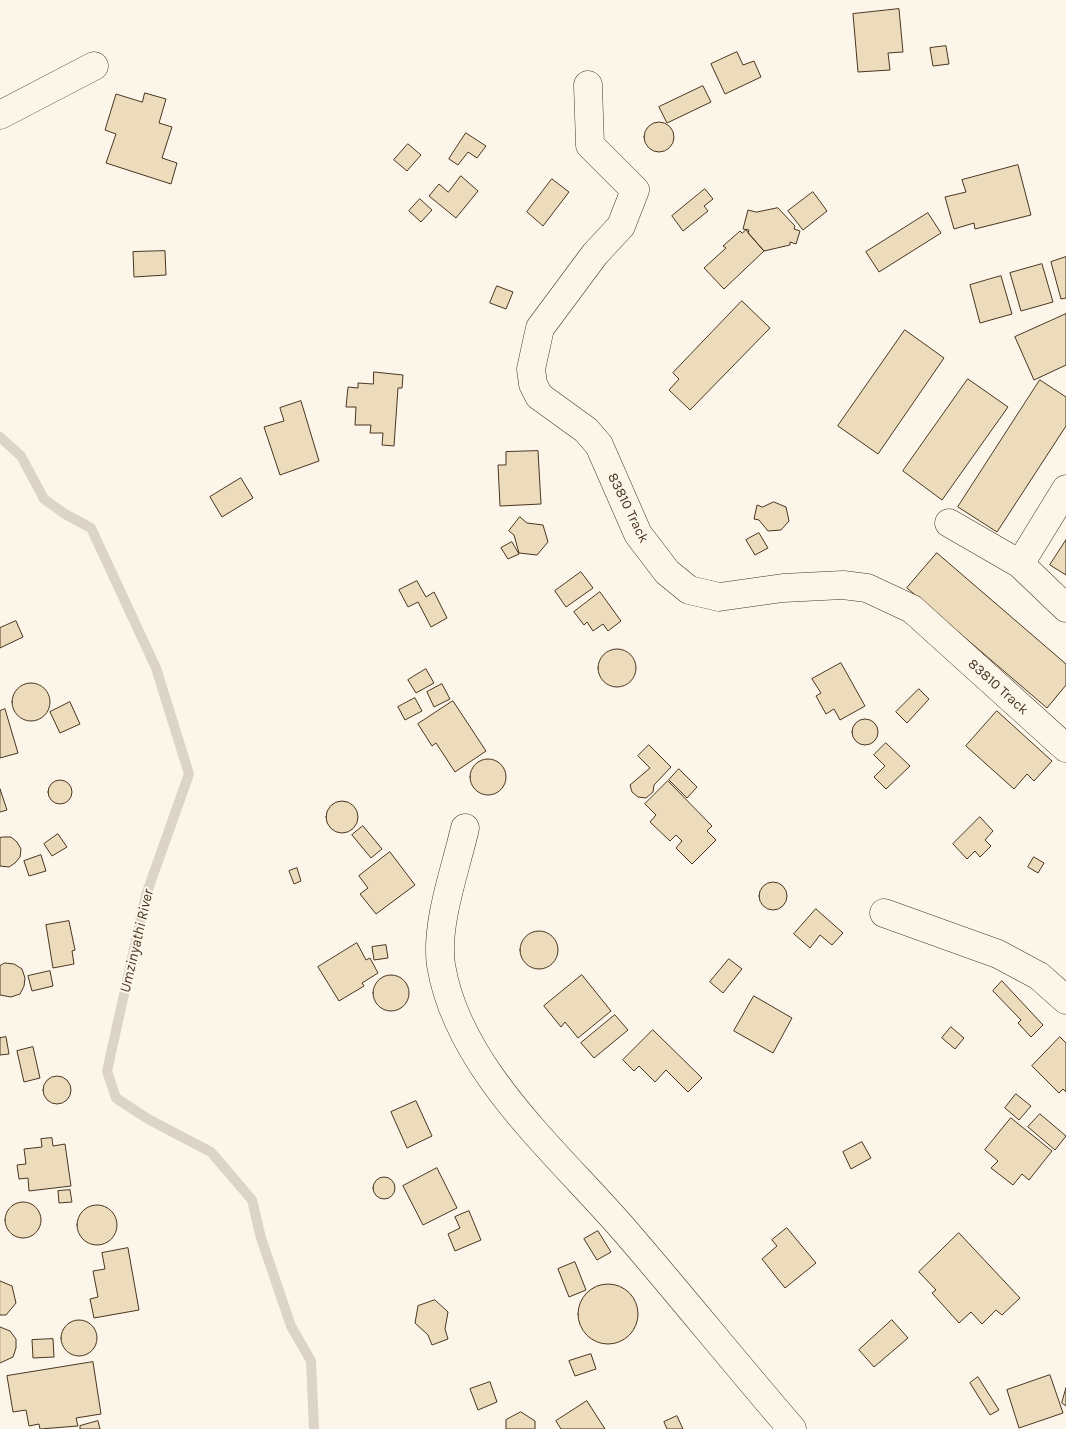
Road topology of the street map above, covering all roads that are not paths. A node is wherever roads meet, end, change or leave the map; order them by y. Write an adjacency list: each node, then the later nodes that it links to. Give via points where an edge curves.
1 (94, 66): 3 (street)
2 (588, 85): 8 (street, 83810 Track, via 590,145 634,190 621,226 595,254 540,328 531,369 533,384 539,396 586,430 599,445 624,507 652,556 677,582 701,594 719,597 816,585 866,588 883,593 912,608)
3 (0, 115)
4 (1066, 489): 6 (street)
5 (949, 523): 6 (street)
6 (1020, 564): 7 (street)
7 (1066, 608)
8 (1066, 748)
9 (465, 828): 12 (street, via 442,927 441,963 454,1014 479,1059 529,1126 625,1231)
10 (884, 913): 11 (street, via 998,954 1039,976)
11 (1066, 1000)
12 (792, 1429)

